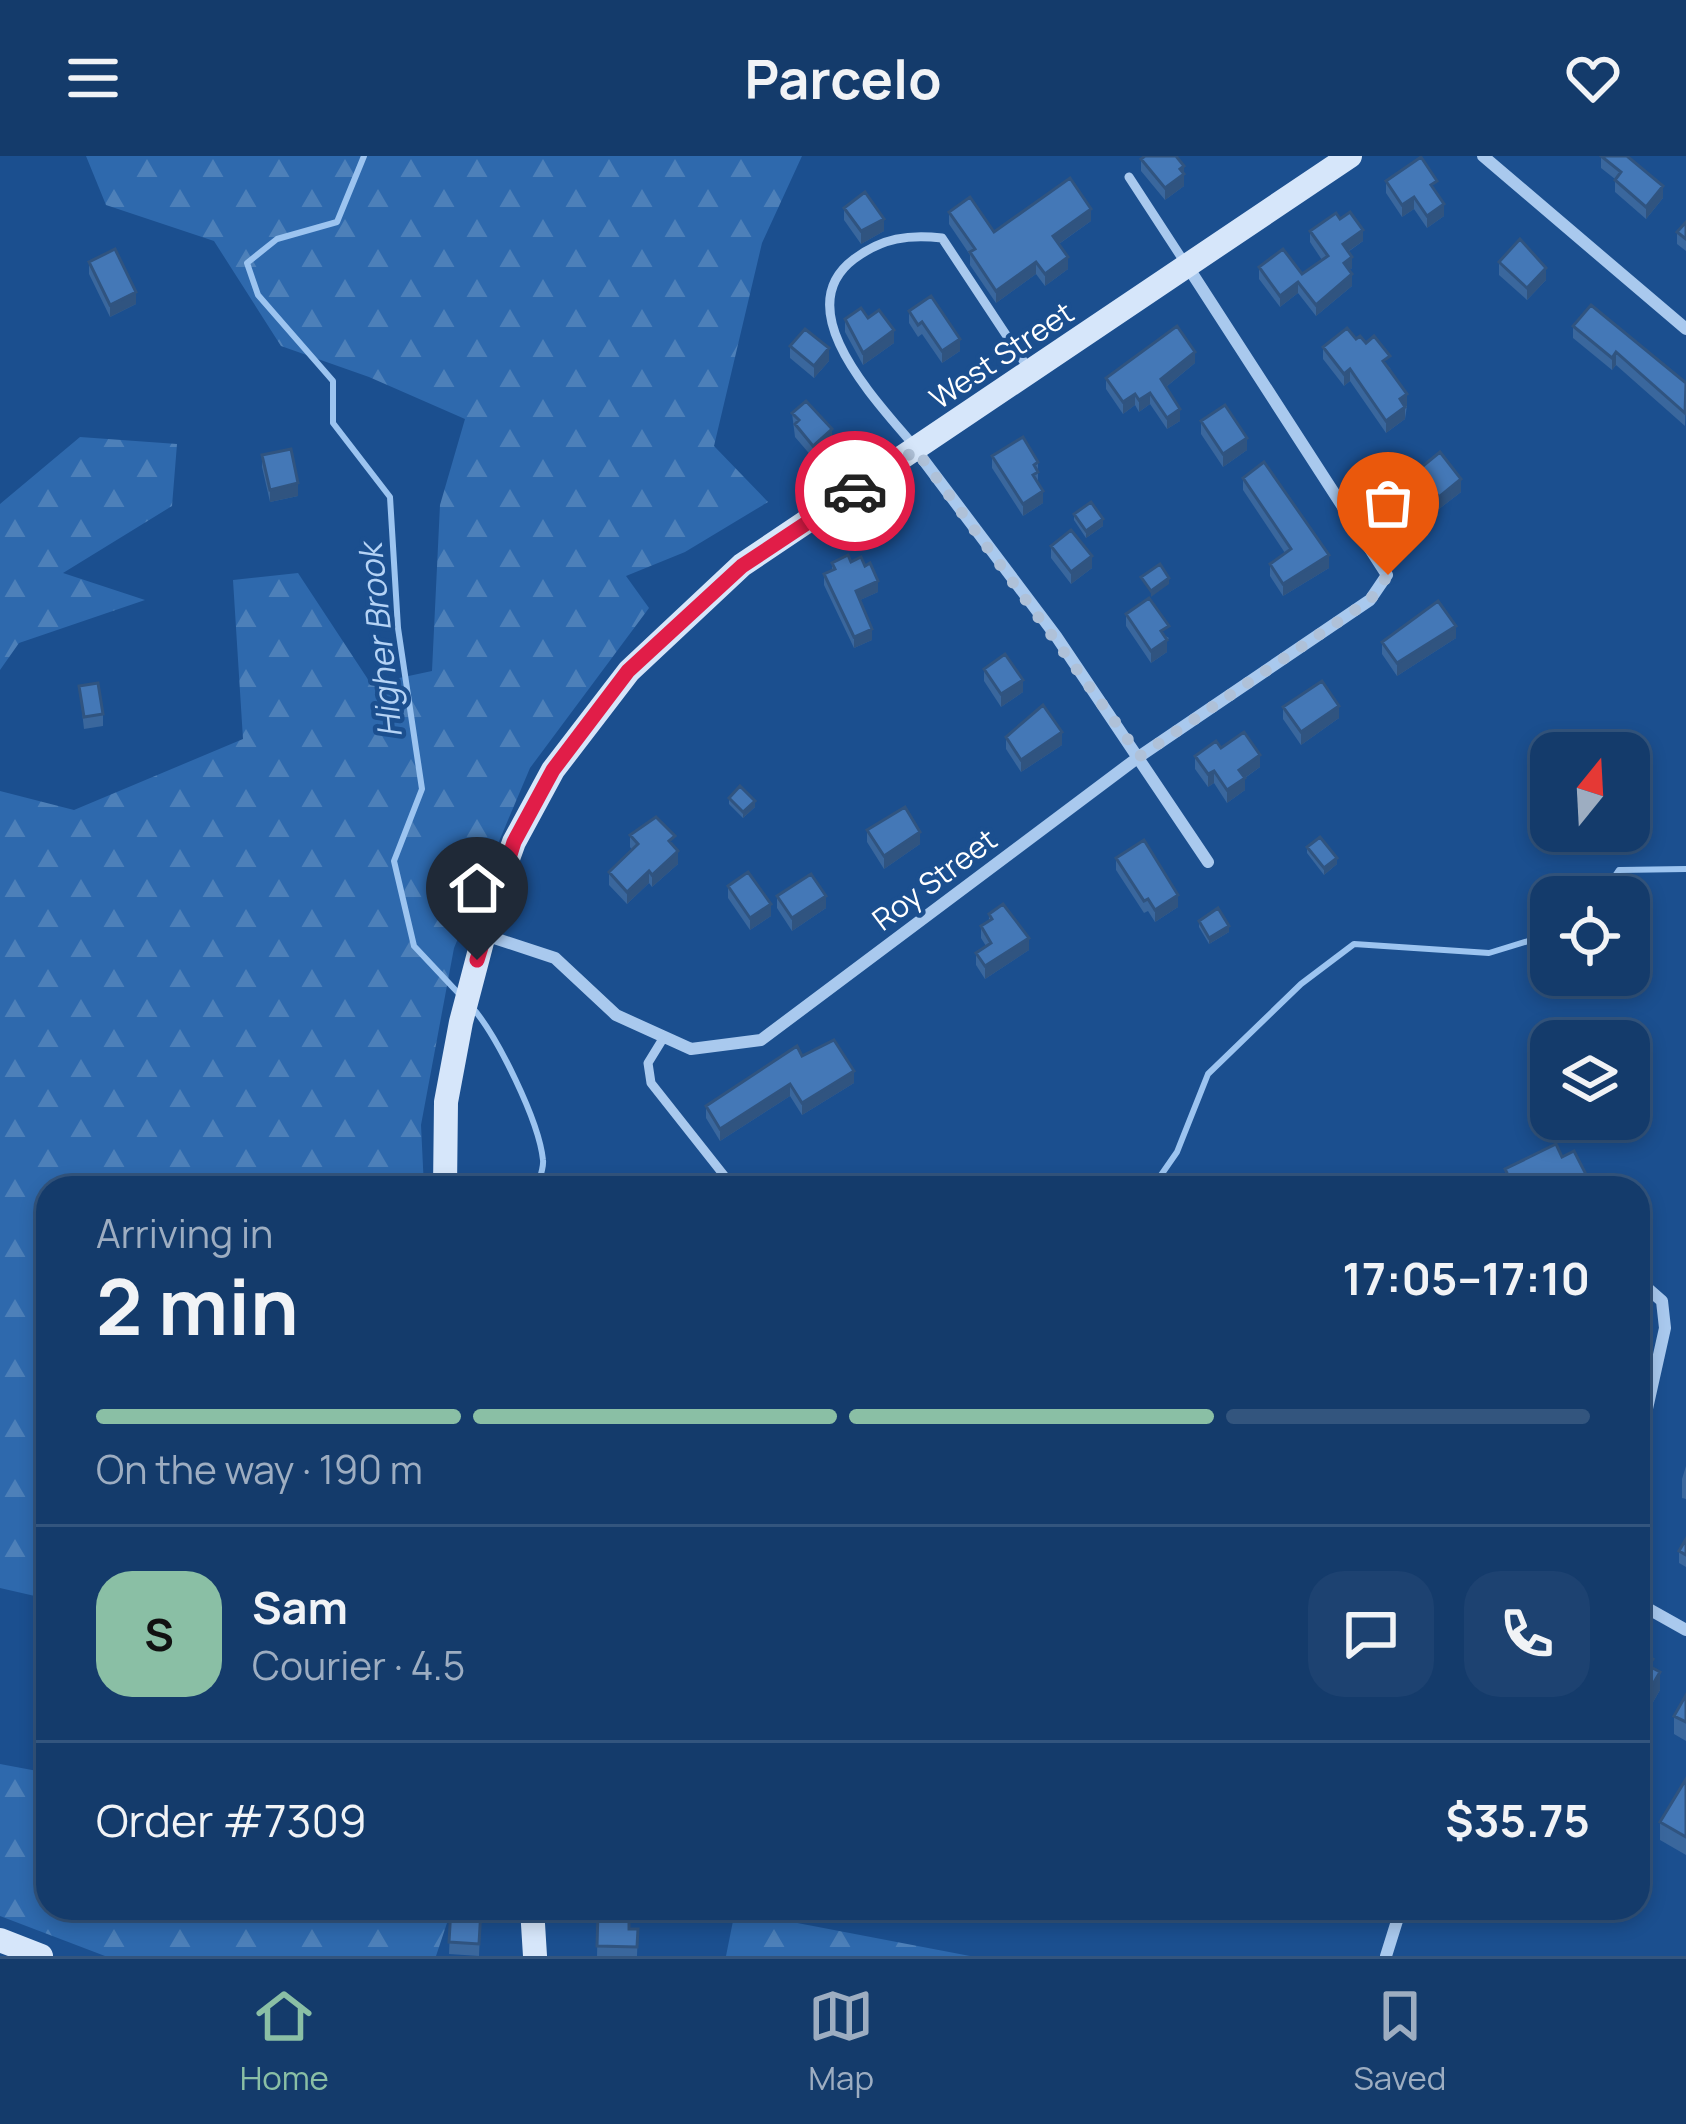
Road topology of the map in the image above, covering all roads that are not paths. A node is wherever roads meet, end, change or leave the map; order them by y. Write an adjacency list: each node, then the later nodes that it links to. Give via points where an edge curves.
1 (1350, 156): 4 (main road, West Street)
2 (1483, 156): 5 (street)
3 (1129, 177): 4 (lane)
4 (1188, 267): 6 (main road, West Street); 8 (street, Roy Street, via 1388,575 1370,600)
5 (1686, 329)
6 (1031, 373): 7 (main road, West Street); 7 (lane, via 942,238 912,235 872,246 837,272 829,297 836,342)
7 (916, 450): 8 (street); 10 (main road, West Street, via 742,566 628,671 533,806)
8 (1140, 756): 9 (street); 11 (street, Roy Street, via 761,1040 691,1049)
9 (1208, 862)
10 (484, 935): 11 (street, Roy Street, via 555,958 616,1015); 12 (main road, West Street, via 446,1102)
11 (664, 1037): 13 (lane, via 648,1063 651,1082)
12 (445, 1176)
13 (725, 1176)
14 (1650, 1290): 16 (street, via 1662,1301 1665,1328)
15 (1650, 1372): 16 (street)
16 (1655, 1372): 17 (street)
17 (1650, 1407)
18 (1650, 1610): 19 (street)
19 (1686, 1630)
20 (533, 1920): 24 (main road)
21 (1397, 1920): 25 (street)
22 (0, 1940): 23 (main road)
23 (41, 1956)
24 (535, 1956)
25 (1386, 1956)

